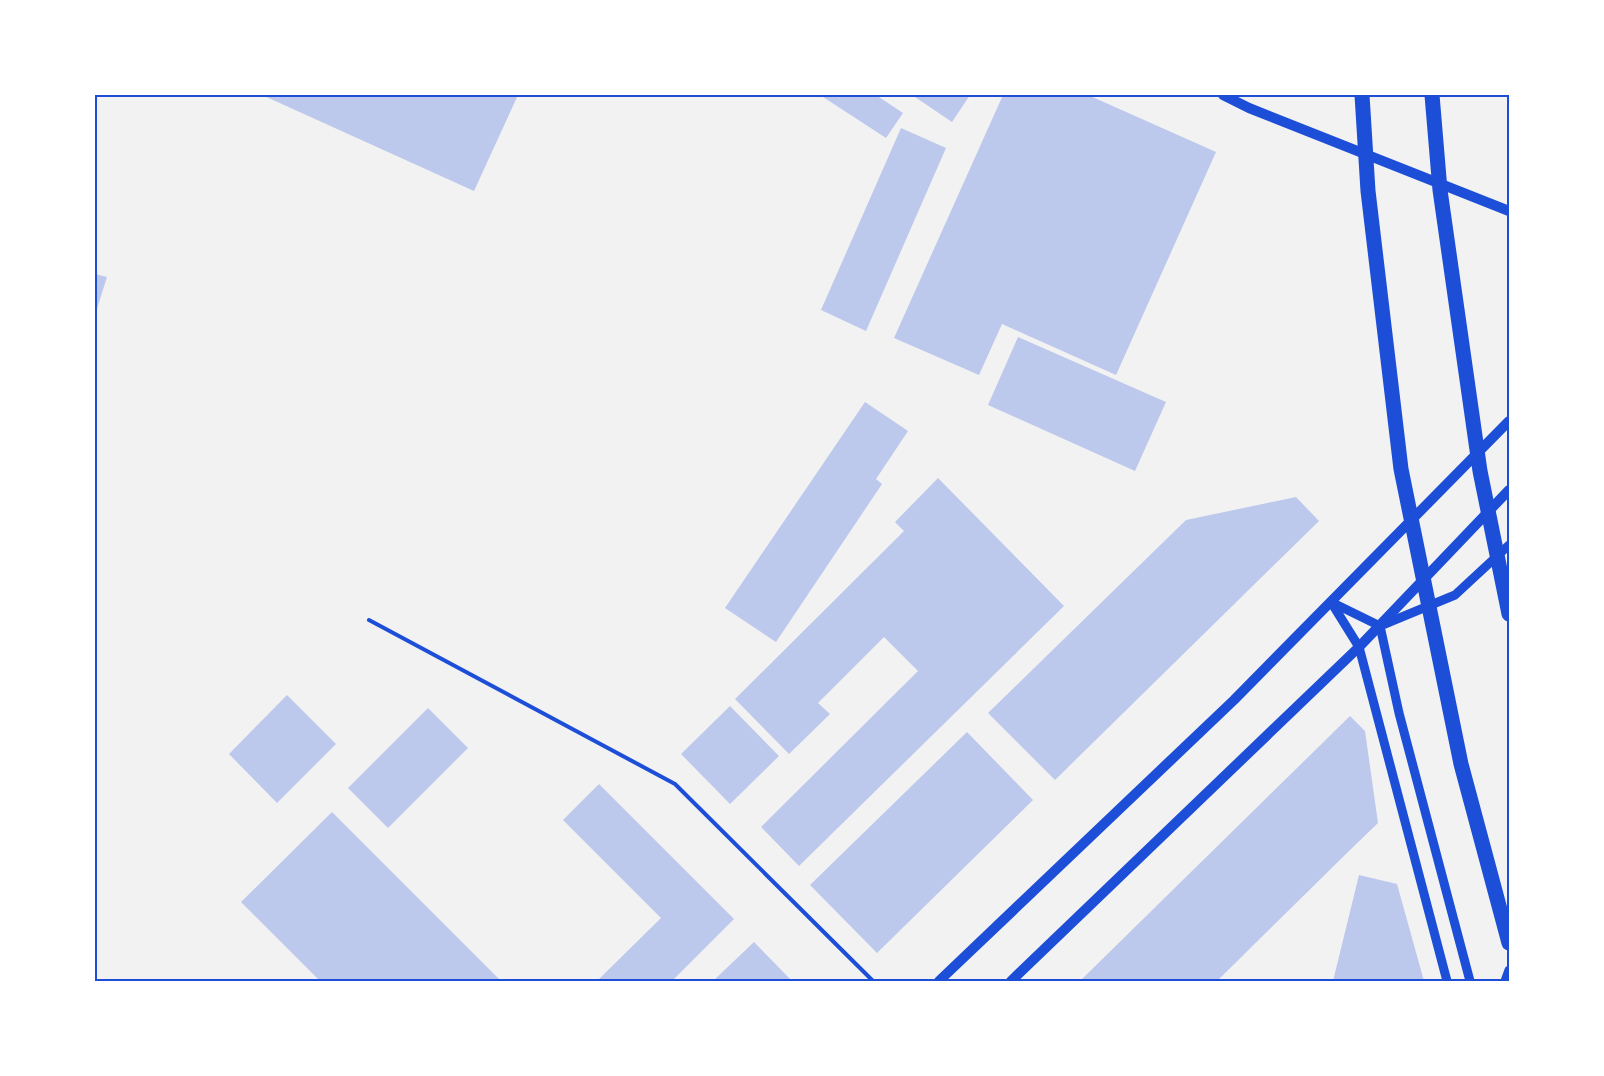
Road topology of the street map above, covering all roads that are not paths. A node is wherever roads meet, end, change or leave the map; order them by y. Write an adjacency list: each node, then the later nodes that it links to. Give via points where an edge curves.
1 (1223, 95): 4 (main road, via 1248,108)
2 (1362, 95): 13 (highway, via 1368,191 1401,469 1461,764)
3 (1432, 95): 9 (highway, via 1440,190 1480,471)
4 (1509, 211)
5 (1509, 421): 8 (main road)
6 (1509, 490): 11 (main road)
7 (1509, 545): 11 (street, via 1455,595)
8 (1331, 602): 11 (street); 12 (street); 16 (main road, via 1234,700)
9 (1509, 614)
10 (369, 620): 15 (lane, via 675,784)
11 (1380, 626): 12 (main road); 19 (street, via 1399,713)
12 (1359, 647): 17 (main road); 18 (street)
13 (1509, 943)
14 (1509, 970): 20 (street)
15 (873, 981)
16 (939, 981)
17 (1011, 981)
18 (1447, 981)
19 (1470, 981)
20 (1505, 981)

